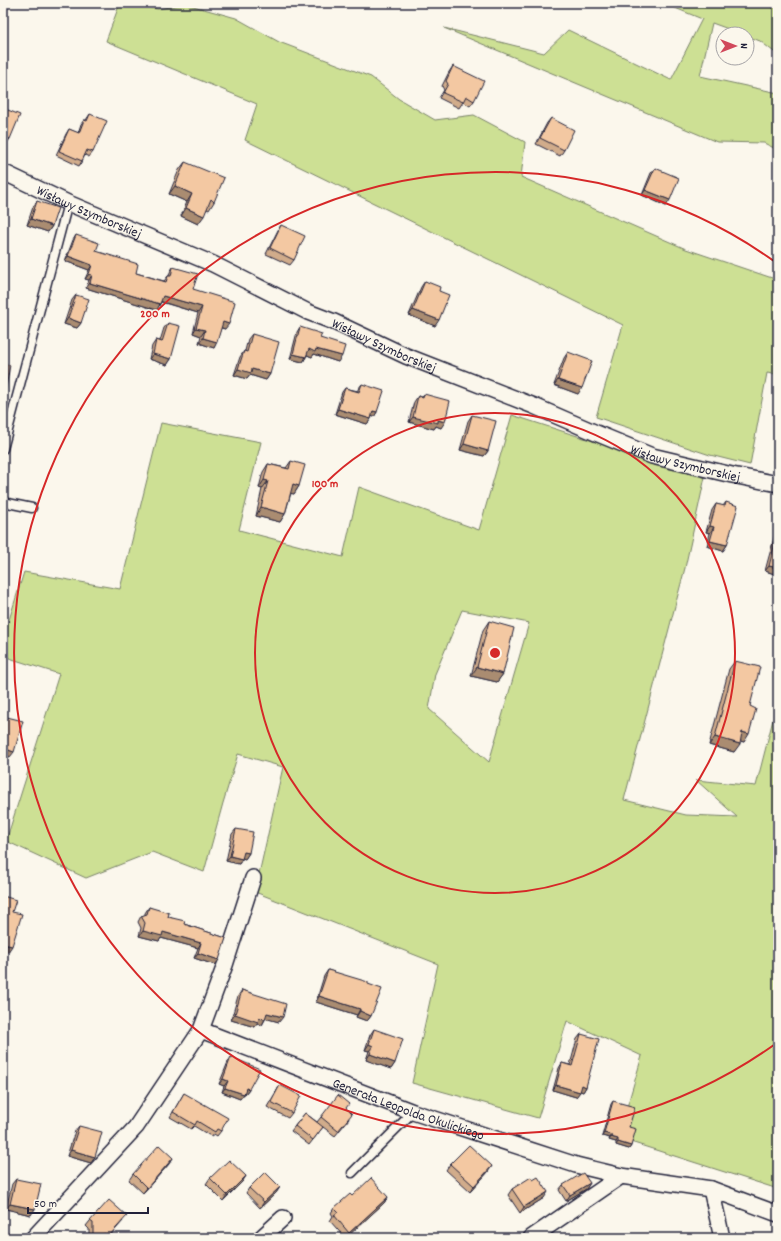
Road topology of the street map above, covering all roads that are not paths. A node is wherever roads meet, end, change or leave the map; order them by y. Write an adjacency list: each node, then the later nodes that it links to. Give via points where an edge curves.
1 (3, 172): 2 (street, Wisławy Szymborskiej)
2 (68, 203): 3 (lane); 4 (street, Wisławy Szymborskiej, via 213,264 308,312 406,356 628,446 669,460)
3 (3, 449)
4 (778, 484)
5 (3, 502): 6 (lane)
6 (32, 508)
7 (253, 878): 8 (street, via 226,965)
8 (201, 1030): 9 (street, Generała Leopolda Okulickiego); 15 (street, via 136,1128)
9 (413, 1112): 10 (lane); 11 (street, Generała Leopolda Okulickiego, via 576,1165)
10 (352, 1173)
11 (621, 1176): 12 (street, Generała Leopolda Okulickiego); 17 (street)
12 (711, 1189): 13 (street, Generała Leopolda Okulickiego); 18 (street)
13 (778, 1214)
14 (283, 1218): 16 (street)
15 (33, 1238)
16 (261, 1238)
17 (530, 1238)
18 (722, 1238)

